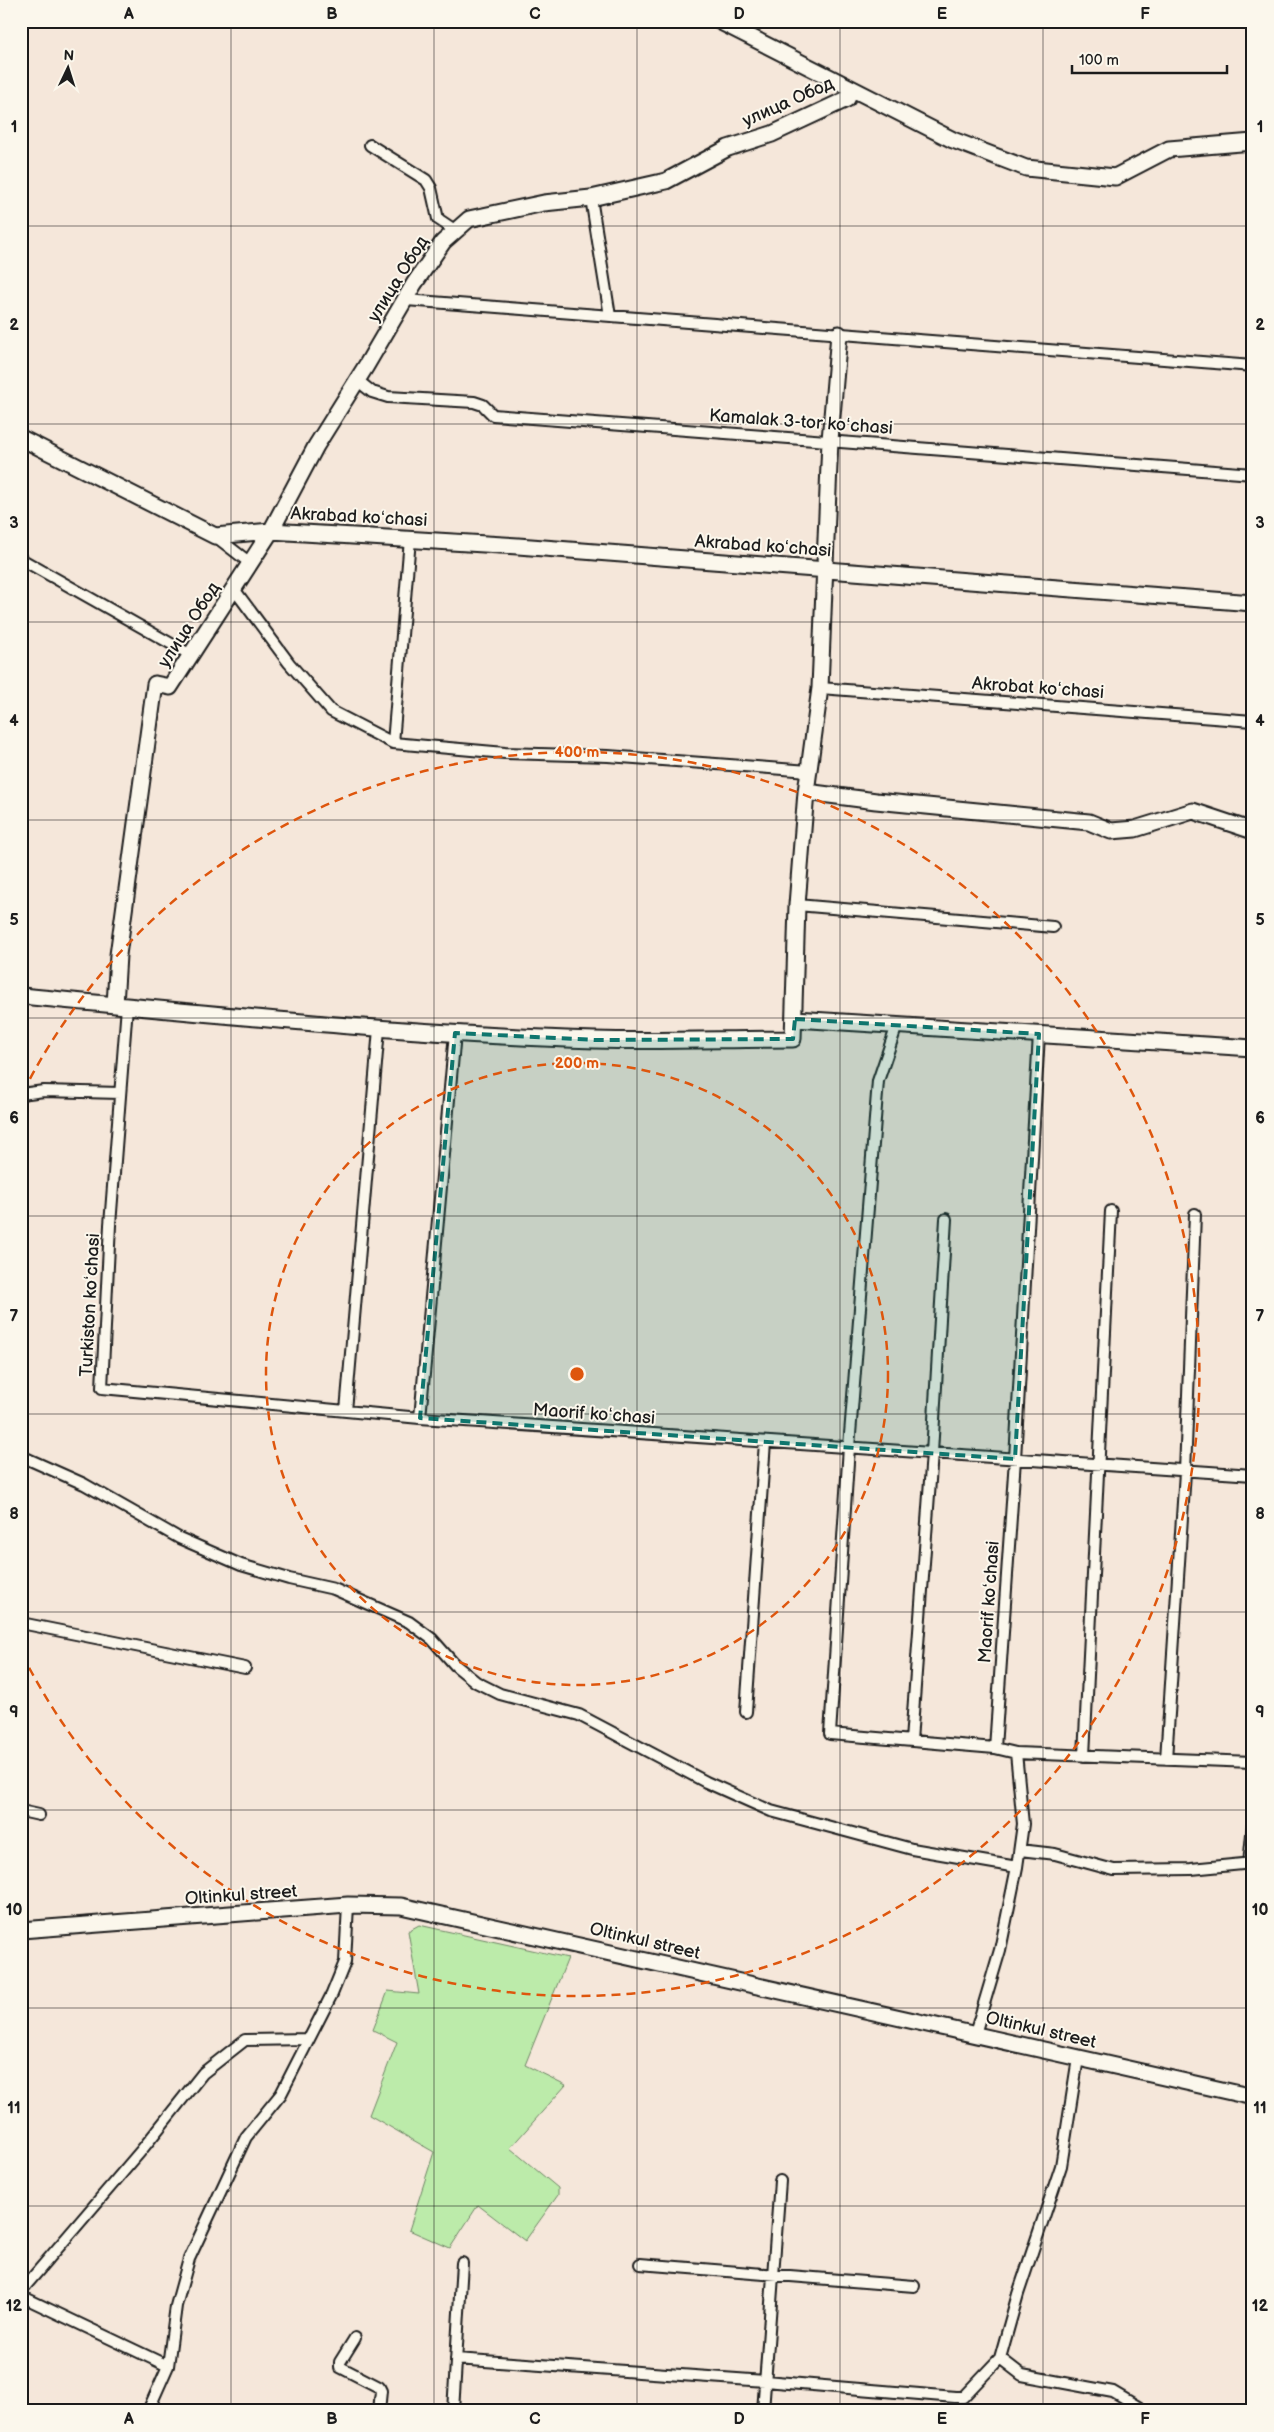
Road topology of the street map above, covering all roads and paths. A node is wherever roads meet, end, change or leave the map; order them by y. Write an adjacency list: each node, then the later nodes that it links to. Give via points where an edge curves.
1 (719, 21): 2 (street)
2 (852, 89): 3 (street, улица Обод, via 953,140 1026,168 1115,177 1169,149); 5 (street, улица Обод, via 847,99 772,134 728,148 666,182)
3 (1253, 142)
4 (370, 145): 6 (street, via 426,180 438,219)
5 (592, 198): 6 (street, улица Обод, via 544,202 469,219); 8 (street)
6 (456, 231): 7 (street, улица Обод, via 443,242)
7 (406, 300): 8 (street); 11 (street, улица Обод)
8 (610, 316): 9 (street)
9 (839, 334): 10 (street); 13 (street)
10 (1253, 366)
11 (356, 380): 13 (street, Kamalak 3-tor koʻchasi, via 372,392 388,397 474,402 483,405 493,415); 15 (street, улица Обод)
12 (21, 438): 16 (street)
13 (830, 440): 14 (street, Kamalak 3-tor koʻchasi); 20 (street)
14 (1253, 474)
15 (271, 531): 16 (street, Akrabad koʻchasi); 17 (street, Akrabad koʻchasi); 19 (street, улица Обод)
16 (215, 536): 19 (street)
17 (410, 539): 20 (street, Akrabad koʻchasi); 26 (street)
18 (21, 559): 23 (street)
19 (250, 564): 21 (street, улица Обод)
20 (826, 569): 22 (street, Akrabad koʻchasi); 24 (street)
21 (234, 589): 23 (street, улица Обод); 26 (street, via 289,663 331,711)
22 (1253, 603)
23 (191, 655): 33 (street, улица Обод, via 170,687 155,684 120,936)
24 (820, 688): 25 (street, Akrobat koʻchasi); 27 (street)
25 (1253, 721)
26 (393, 743): 27 (street)
27 (809, 771): 28 (street)
28 (806, 792): 29 (street, via 1089,822 1111,831 1135,829 1193,811); 30 (street)
29 (1253, 832)
30 (797, 905): 31 (street); 34 (street)
31 (1053, 927)
32 (21, 996): 33 (street)
33 (121, 1005): 36 (street); 40 (street)
34 (795, 1019): 35 (street); 37 (street, via 794,1038 596,1040)
35 (897, 1025): 38 (street); 48 (street, via 878,1081)
36 (379, 1029): 37 (street); 45 (street)
37 (455, 1033): 46 (street)
38 (1039, 1034): 39 (street); 51 (street)
39 (1253, 1048)
40 (120, 1093): 41 (street); 45 (street, Turkiston koʻchasi, via 102,1388)
41 (21, 1094)
42 (1111, 1210): 52 (street)
43 (1195, 1214): 53 (street)
44 (946, 1219): 49 (street)
45 (346, 1411): 46 (street, Turkiston koʻchasi)
46 (420, 1418): 47 (street, Maorif koʻchasi)
47 (765, 1442): 48 (street, Maorif koʻchasi); 57 (street)
48 (849, 1448): 49 (street, Maorif koʻchasi); 58 (street, via 830,1734)
49 (932, 1453): 51 (street, Maorif koʻchasi); 58 (street)
50 (21, 1456): 69 (street, via 84,1484 196,1546 241,1565 334,1589 409,1622 432,1639 454,1665 476,1682 500,1694 579,1715 706,1782 771,1810 912,1849)
51 (1015, 1459): 52 (street, Maorif koʻchasi); 59 (street, Maorif koʻchasi)
52 (1097, 1465): 53 (street, Maorif koʻchasi); 61 (street)
53 (1185, 1472): 54 (street, Maorif koʻchasi); 62 (street)
54 (1253, 1475)
55 (21, 1623): 56 (street)
56 (245, 1668)
57 (746, 1712)
58 (911, 1741): 59 (street)
59 (995, 1748): 60 (street)
60 (1016, 1753): 61 (street); 67 (street, via 1023,1824)
61 (1084, 1756): 62 (street)
62 (1166, 1759): 63 (street)
63 (1253, 1762)
64 (21, 1811): 65 (street)
65 (38, 1815)
66 (1253, 1824): 68 (street)
67 (1020, 1850): 68 (street, via 1055,1854 1114,1870 1191,1869); 69 (street)
68 (1251, 1863)
69 (1017, 1866): 72 (street, via 1000,1950)
70 (348, 1905): 71 (street, Oltinkul street); 72 (street, Oltinkul street, via 401,1906); 73 (street, via 345,1962)
71 (21, 1930)
72 (975, 2034): 74 (street, Oltinkul street)
73 (308, 2040): 81 (street, via 245,2040 203,2073); 86 (street, via 281,2094 246,2137 190,2259 176,2306)
74 (1078, 2058): 75 (street, Oltinkul street); 84 (street, via 1061,2166)
75 (1253, 2097)
76 (780, 2181): 79 (street)
77 (462, 2263): 85 (street)
78 (640, 2264): 79 (street)
79 (772, 2274): 80 (street); 87 (street)
80 (914, 2286)
81 (21, 2291)
82 (21, 2296): 86 (street)
83 (355, 2338): 89 (street, via 340,2367 379,2387)
84 (1000, 2358): 87 (street, via 963,2397); 92 (street, via 1022,2375 1113,2392)
85 (456, 2359): 87 (street); 90 (street)
86 (168, 2366): 88 (street)
87 (765, 2381): 91 (street)
88 (148, 2411)
89 (378, 2411)
90 (452, 2411)
91 (763, 2411)
92 (1145, 2411)

